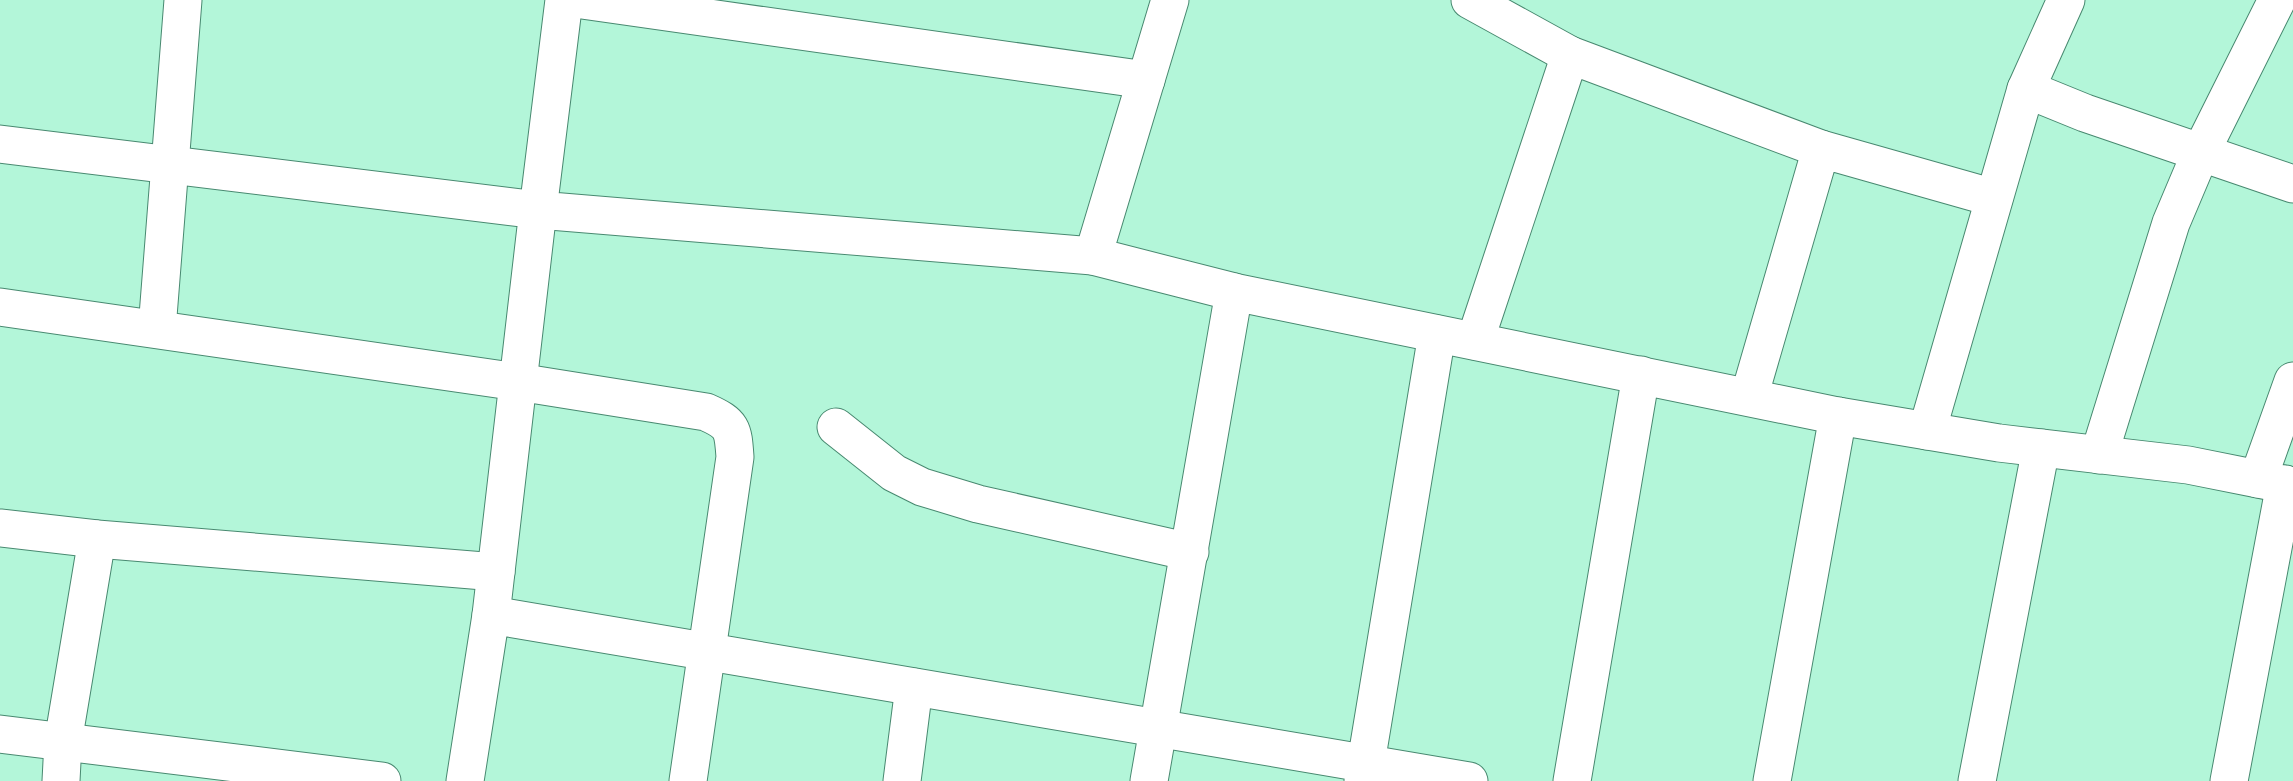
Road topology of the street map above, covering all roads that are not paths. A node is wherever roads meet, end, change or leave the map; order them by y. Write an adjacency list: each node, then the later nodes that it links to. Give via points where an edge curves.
1 (183, 0): 14 (street)
2 (564, 0): 17 (street)
3 (582, 0): 9 (street)
4 (1170, 0): 9 (street)
5 (1471, 0): 8 (street)
6 (2066, 0): 10 (street)
7 (2277, 0): 13 (street)
8 (1570, 55): 12 (street); 23 (street)
9 (1146, 80): 18 (street)
10 (2026, 89): 13 (street); 16 (street)
11 (0, 144): 14 (street)
12 (1821, 149): 16 (street); 27 (street)
13 (2201, 152): 15 (street); 32 (street, via 2171,223)
14 (170, 165): 17 (street); 21 (street)
15 (2293, 184)
16 (1994, 198): 30 (street)
17 (538, 210): 18 (street); 26 (street)
18 (1093, 257): 19 (street)
19 (1234, 292): 22 (street); 36 (street)
20 (0, 307): 21 (street)
21 (157, 329): 26 (street)
22 (1437, 334): 23 (street); 44 (street)
23 (1475, 341): 24 (street)
24 (1641, 375): 27 (street); 52 (street)
25 (2293, 381): 33 (street)
26 (518, 382): 37 (street); 39 (street, via 706,412 723,420 734,434 735,457)
27 (1749, 397): 28 (street)
28 (1838, 416): 30 (street); 53 (street)
29 (836, 428): 36 (street, via 894,474 922,487)
30 (1927, 431): 31 (street)
31 (2041, 448): 32 (street); 54 (street)
32 (2099, 455): 33 (street, via 2188,465)
33 (2279, 483): 55 (street)
34 (0, 528): 35 (street)
35 (97, 539): 37 (street); 43 (street)
36 (1189, 552): 41 (street)
37 (496, 572): 38 (street)
38 (491, 615): 39 (street); 47 (street)
39 (706, 652): 40 (street); 48 (street)
40 (914, 687): 41 (street); 49 (street)
41 (1159, 729): 44 (street); 50 (street)
42 (0, 734): 43 (street)
43 (63, 742): 45 (street); 46 (street)
44 (1365, 771): 51 (street)
45 (61, 781)
46 (382, 781)
47 (465, 781)
48 (688, 781)
49 (902, 781)
50 (1149, 781)
51 (1469, 781)
52 (1572, 781)
53 (1772, 781)
54 (1977, 781)
55 (2229, 781)

